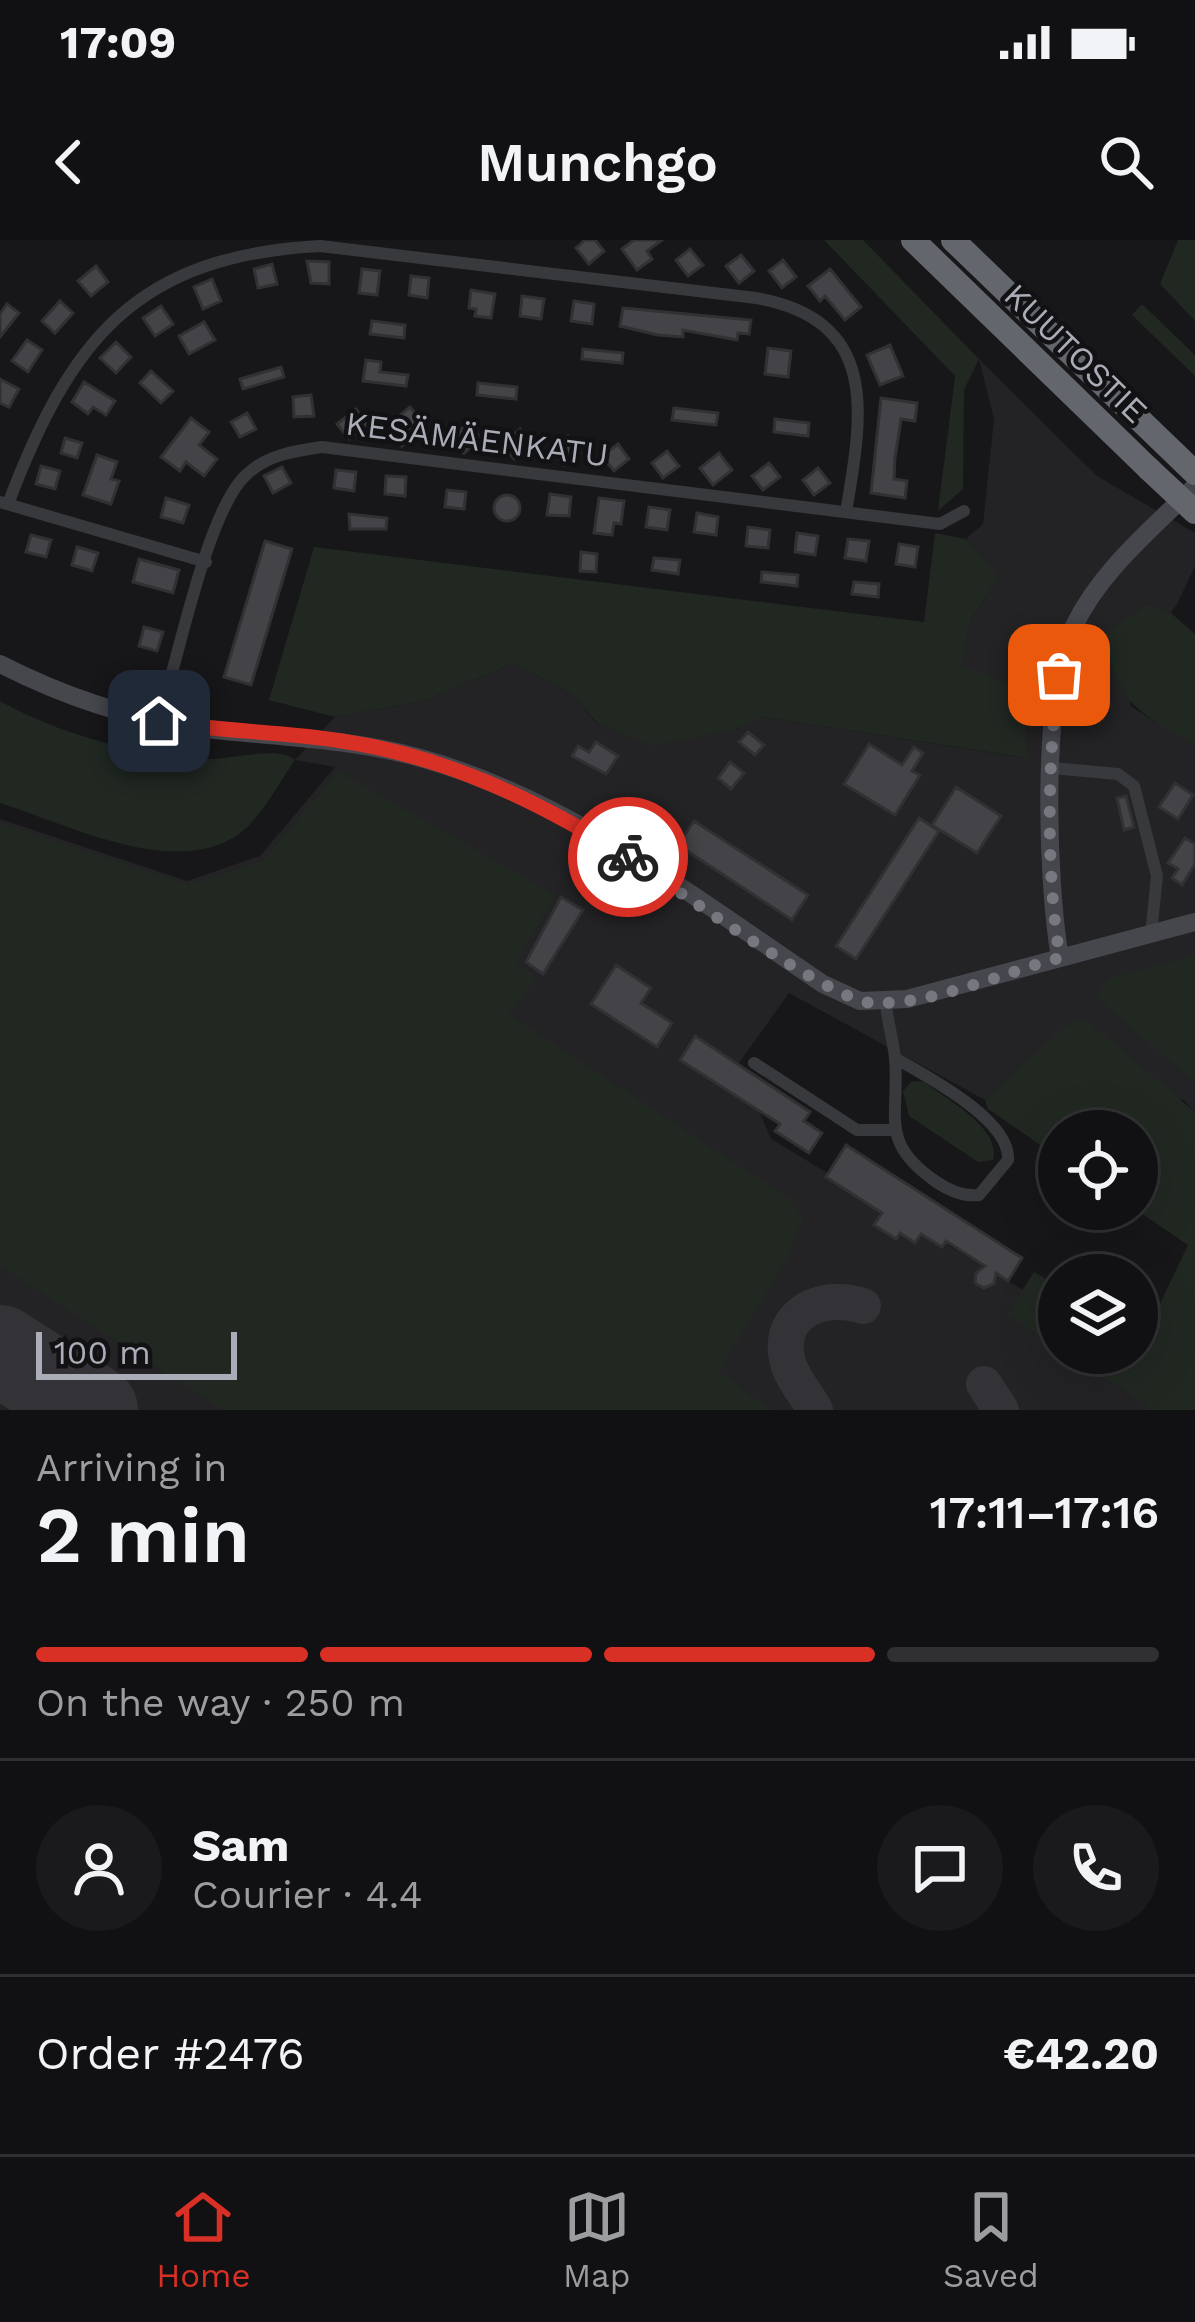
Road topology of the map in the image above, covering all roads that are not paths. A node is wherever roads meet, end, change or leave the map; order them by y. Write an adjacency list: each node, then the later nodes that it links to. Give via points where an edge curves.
1 (913, 240): 8 (highway, KUUTOSTIE, bridge)
2 (952, 240): 3 (highway, KUUTOSTIE)
3 (1195, 472)
4 (1195, 486): 12 (street, via 1100,583 1072,629 1056,694)
5 (4, 503): 7 (street, via 55,391 109,325 196,269 276,248 320,246 790,304 817,318 853,364 860,405); 9 (street)
6 (964, 511): 7 (street, KESÄMÄENKATU, via 940,524)
7 (846, 512): 9 (street, KESÄMÄENKATU, via 322,448 273,458 244,477 221,513)
8 (1195, 512)
9 (206, 562): 11 (street, KESÄMÄENKATU)
10 (0, 664): 11 (street)
11 (159, 721): 16 (street, via 380,748 494,782 624,854 823,984 860,1001)
12 (1052, 768): 14 (street, via 1118,774 1134,786 1157,876); 15 (street)
13 (1195, 922): 14 (street)
14 (1151, 934): 15 (street)
15 (1060, 958): 16 (street)
16 (886, 1002): 17 (street)
17 (895, 1058): 19 (street); 19 (street, via 964,1101 1002,1136 1008,1160 971,1197 914,1166)
18 (754, 1063): 19 (street, via 857,1130)
19 (893, 1130)

